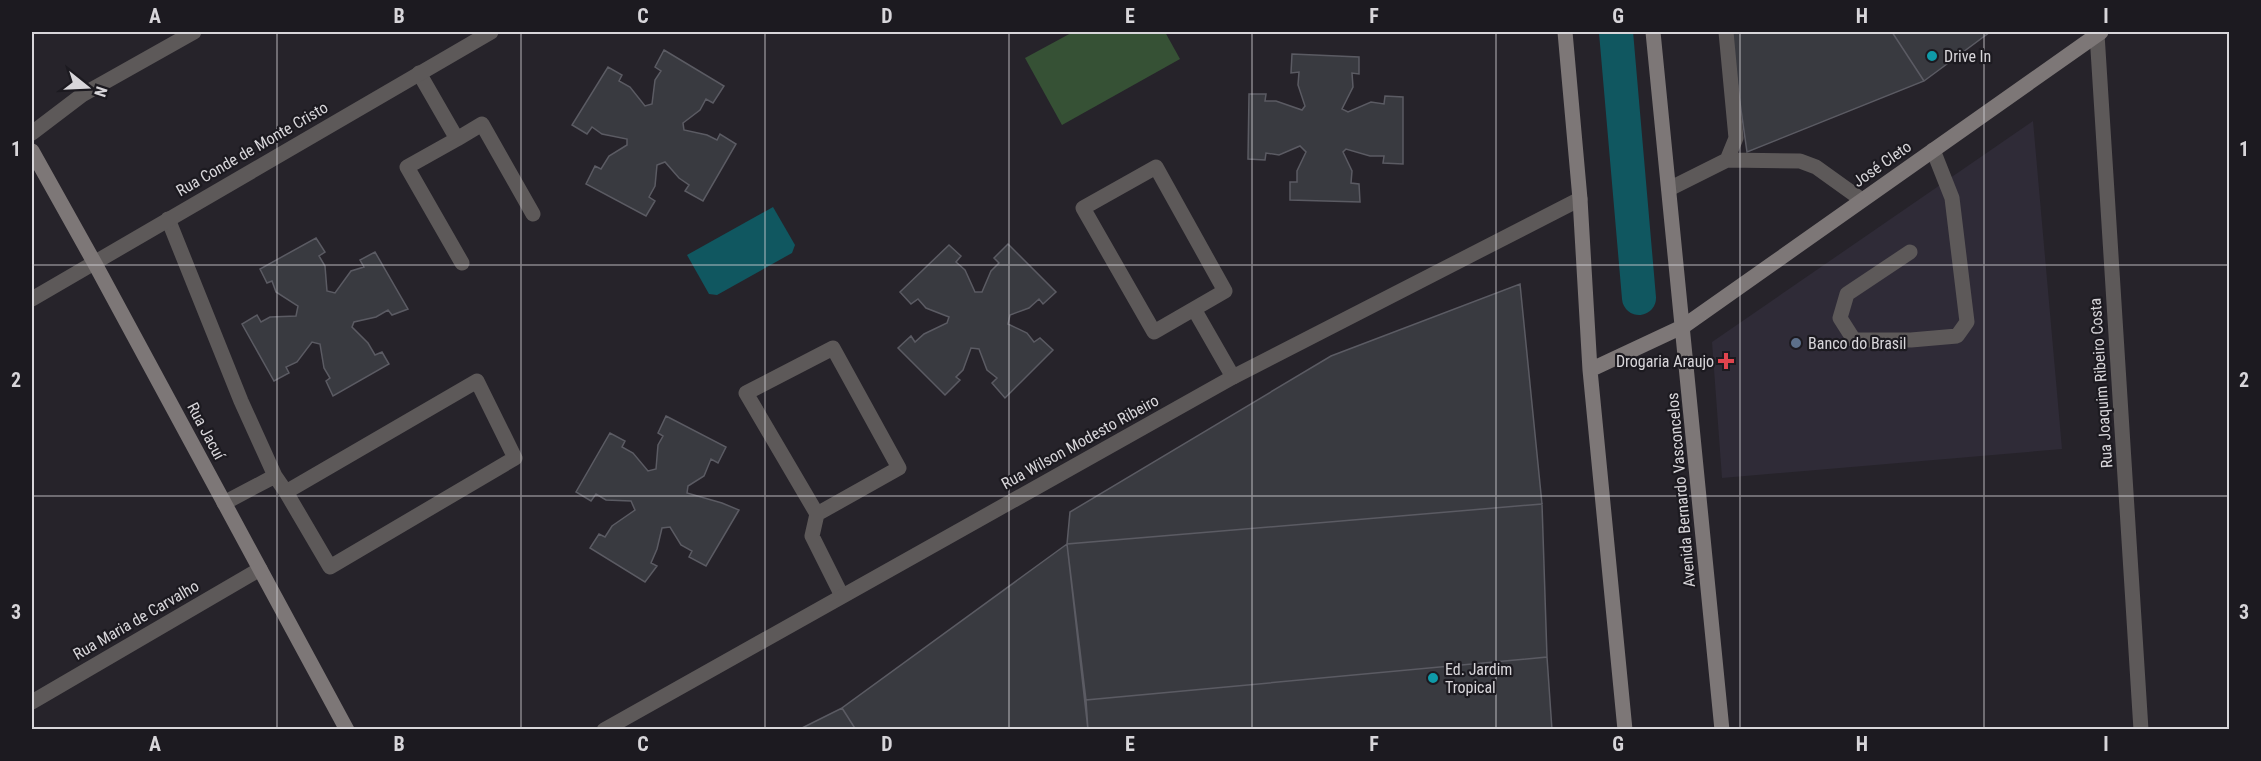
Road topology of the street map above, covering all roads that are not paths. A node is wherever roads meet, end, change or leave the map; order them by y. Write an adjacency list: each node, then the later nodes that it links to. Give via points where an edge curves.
1 (194, 32): 8 (street, via 82,95)
2 (491, 32): 7 (street, Rua Conde de Monte Cristo)
3 (1565, 32): 14 (main road)
4 (1653, 32): 13 (main road, Avenida Bernardo Vasconcelos)
5 (1726, 32): 12 (street, via 1736,138)
6 (2099, 33): 10 (main road, José Cleto); 37 (street, Rua Joaquim Ribeiro Costa)
7 (419, 73): 9 (street); 17 (street, Rua Conde de Monte Cristo)
8 (32, 133)
9 (457, 139): 16 (street, via 482,124); 20 (street, via 407,167)
10 (1933, 150): 15 (main road, José Cleto); 18 (street, via 1952,198 1967,322 1957,336 1854,340 1840,318 1847,294)
11 (32, 151): 19 (main road, Rua Jacuí)
12 (1727, 160): 13 (street); 15 (street, via 1800,161 1816,167)
13 (1669, 189): 23 (main road, Avenida Bernardo Vasconcelos)
14 (1580, 199): 24 (main road); 25 (street, Rua Wilson Modesto Ribeiro)
15 (1862, 200): 23 (main road, José Cleto)
16 (533, 214)
17 (168, 219): 19 (street, Rua Conde de Monte Cristo); 26 (street)
18 (1910, 252)
19 (94, 262): 21 (street, Rua Conde de Monte Cristo); 28 (main road, Rua Jacuí)
20 (462, 263)
21 (32, 299)
22 (1194, 309): 22 (street, via 1154,332 1083,208 1155,167 1225,291); 25 (street)
23 (1683, 327): 24 (main road, José Cleto); 36 (main road, Avenida Bernardo Vasconcelos)
24 (1590, 370): 35 (main road)
25 (1233, 377): 31 (street, Rua Wilson Modesto Ribeiro)
26 (275, 476): 27 (street); 28 (street)
27 (286, 492): 27 (street, via 477,381 515,458 330,567)
28 (224, 503): 30 (main road, Rua Jacuí)
29 (817, 514): 29 (street, via 746,393 833,348 900,468); 31 (street, via 812,536)
30 (260, 569): 32 (street, Rua Maria de Carvalho); 33 (main road, Rua Jacuí)
31 (842, 596): 34 (street, Rua Wilson Modesto Ribeiro)
32 (32, 702)
33 (347, 729)
34 (604, 729)
35 (1625, 729)
36 (1722, 729)
37 (2140, 729)

